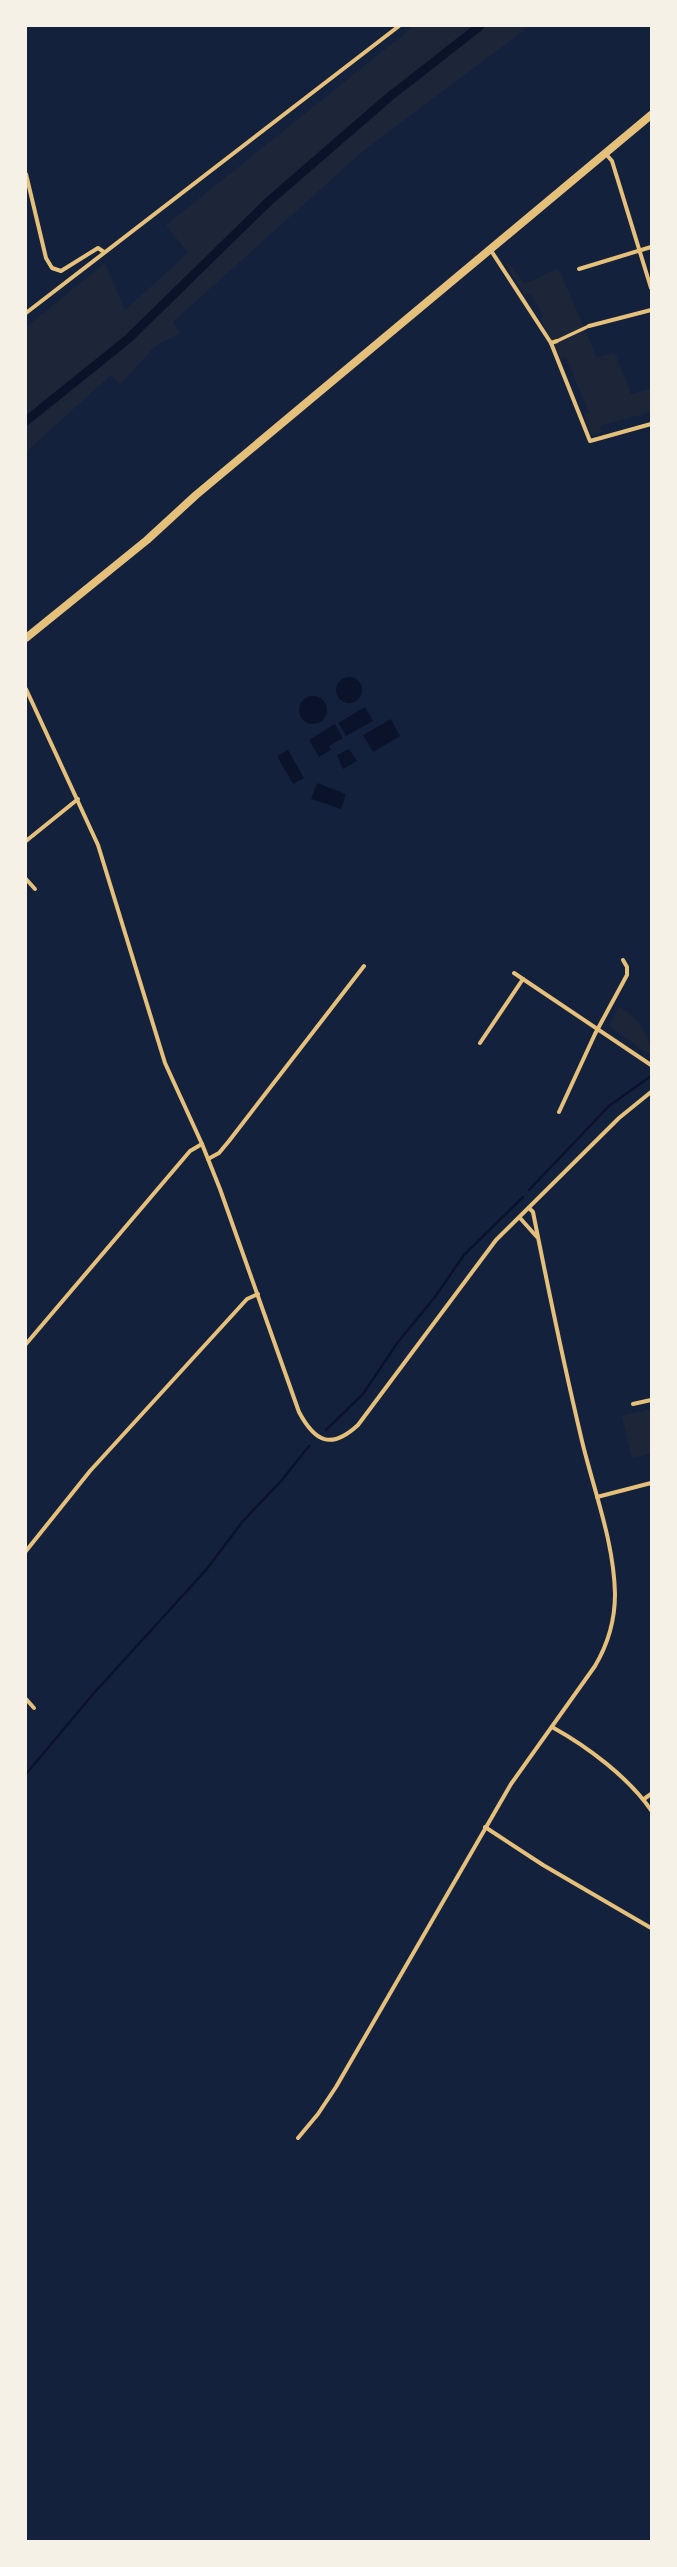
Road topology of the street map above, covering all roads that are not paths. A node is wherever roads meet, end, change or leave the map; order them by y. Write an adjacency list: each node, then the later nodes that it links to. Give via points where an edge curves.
1 (399, 26): 8 (street)
2 (651, 115): 3 (main road)
3 (605, 153): 6 (main road); 7 (street, via 612,161)
4 (26, 174): 8 (street, via 38,215 46,258 52,268 61,271 98,248)
5 (651, 246): 7 (street)
6 (490, 249): 15 (street); 17 (main road, via 196,495 147,540)
7 (640, 250): 9 (street); 10 (street)
8 (104, 252): 12 (street)
9 (579, 269)
10 (651, 288)
11 (651, 310): 13 (street)
12 (26, 313)
13 (589, 326): 14 (street)
14 (557, 341): 15 (street)
15 (550, 344): 16 (street, via 590,441)
16 (651, 424)
17 (26, 638)
18 (26, 689): 19 (street)
19 (78, 799): 20 (street); 32 (street, via 112,884 165,1063)
20 (26, 842)
21 (26, 879): 22 (street)
22 (35, 889)
23 (622, 960): 27 (street, via 627,967 627,975)
24 (364, 966): 33 (street, via 229,1141)
25 (514, 973): 26 (street)
26 (524, 979): 27 (street); 28 (street)
27 (598, 1029): 29 (street); 31 (street)
28 (480, 1043)
29 (651, 1066)
30 (651, 1092): 34 (street, via 619,1118)
31 (558, 1112)
32 (202, 1144): 33 (street); 38 (street, via 190,1151)
33 (208, 1159): 37 (street)
34 (530, 1208): 35 (street); 36 (street)
35 (520, 1218): 36 (street); 37 (street, via 496,1240 358,1425 348,1435 336,1440 317,1437 298,1412)
36 (540, 1243): 42 (street, via 582,1440)
37 (258, 1294): 43 (street, via 247,1299 90,1471)
38 (26, 1344)
39 (651, 1400): 40 (street)
40 (633, 1404)
41 (651, 1483): 42 (street)
42 (597, 1497): 46 (street, via 611,1560 615,1593 614,1619 605,1649)
43 (26, 1551)
44 (26, 1698): 45 (street)
45 (34, 1708)
46 (552, 1727): 48 (street, via 597,1758); 50 (street, via 511,1784)
47 (651, 1794): 48 (street)
48 (644, 1799): 49 (street)
49 (651, 1810)
50 (486, 1827): 51 (street, via 543,1865); 52 (street, via 336,2087)
51 (651, 1928)
52 (298, 2138)

